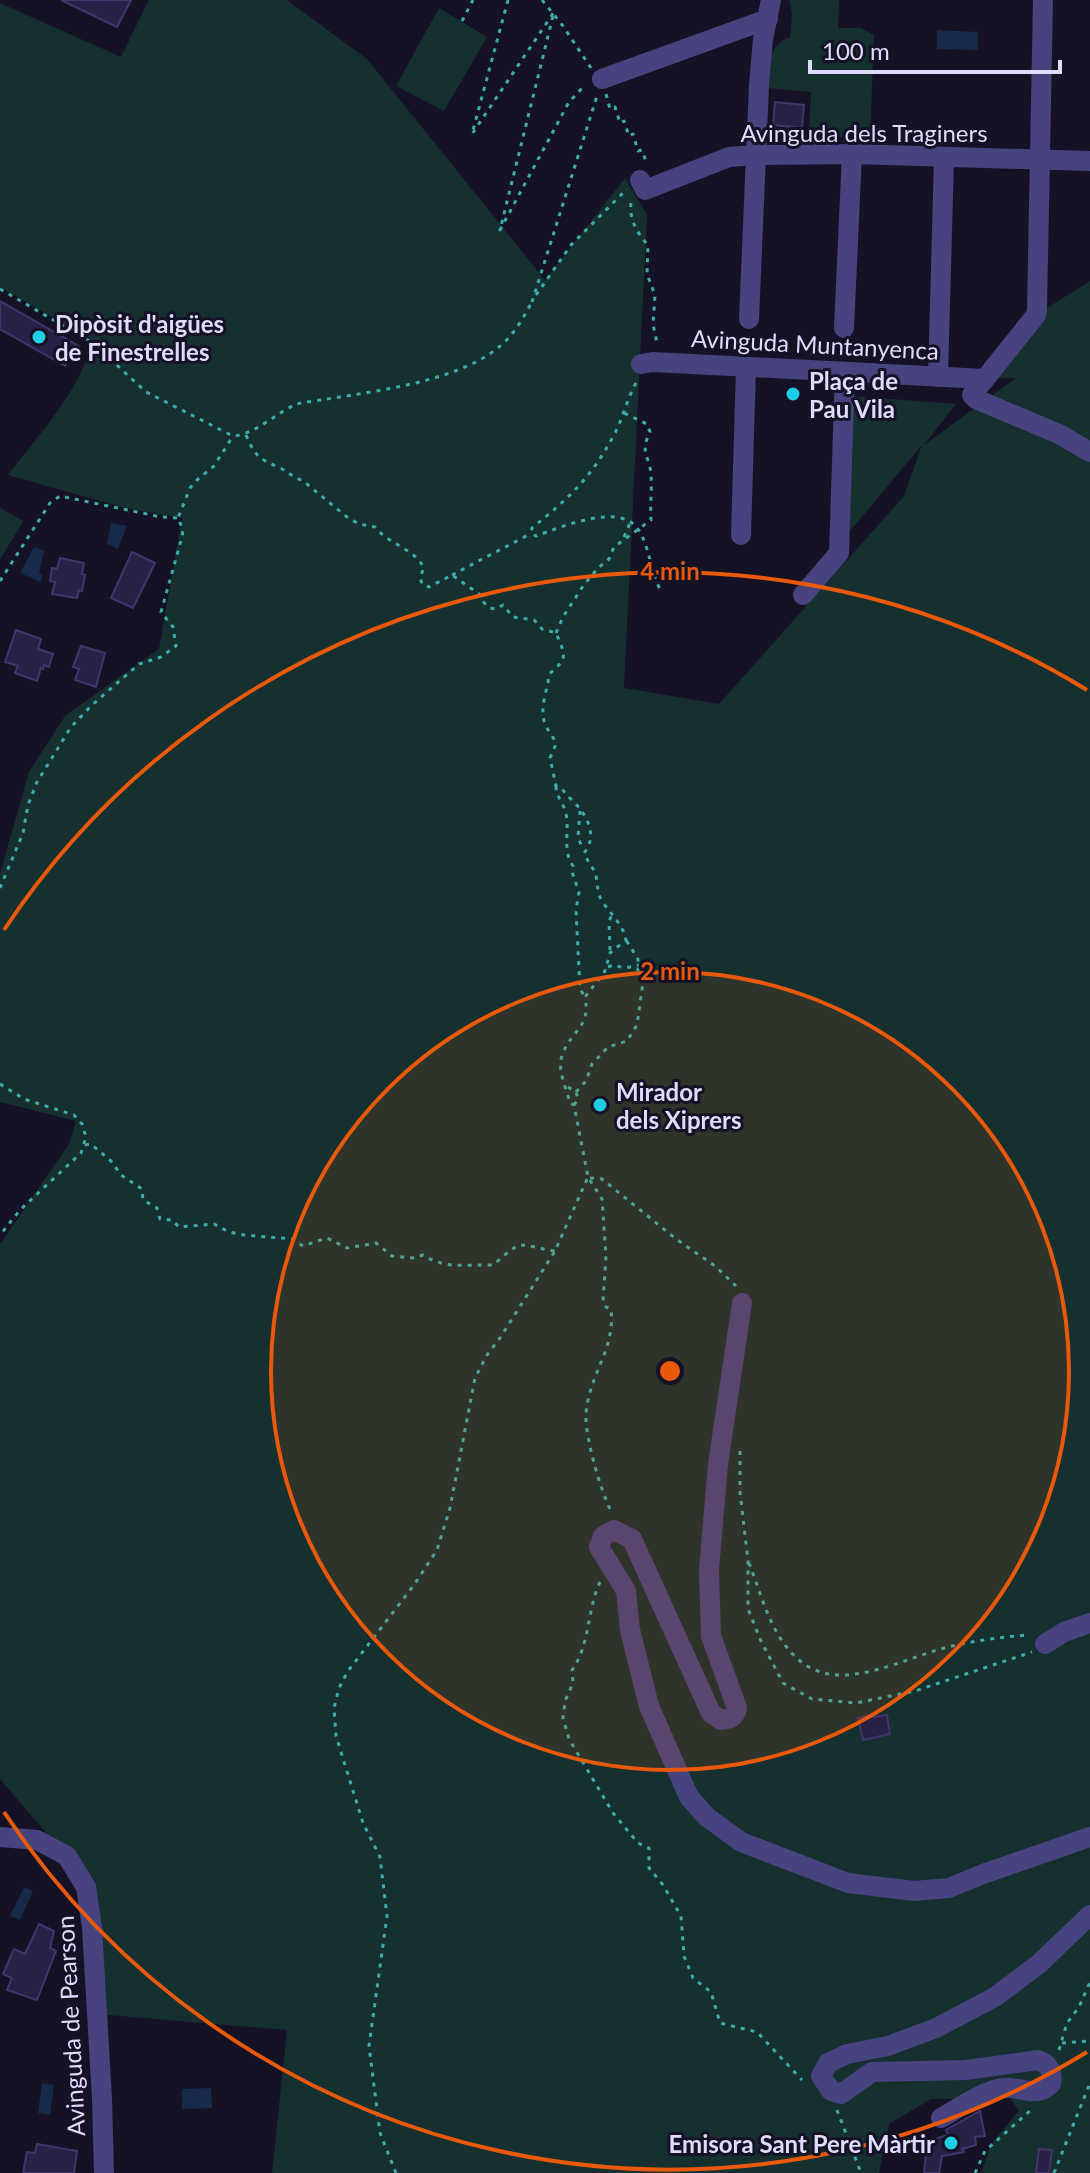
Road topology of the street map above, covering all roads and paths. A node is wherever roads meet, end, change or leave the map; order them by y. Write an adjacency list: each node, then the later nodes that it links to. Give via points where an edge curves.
1 (473, 0): 7 (path)
2 (508, 0): 6 (path, via 472,134)
3 (542, 0): 6 (path)
4 (1043, 0): 12 (street)
5 (770, 10): 8 (street); 10 (street, via 762,51)
6 (554, 12): 8 (path); 8 (path, via 500,230 569,102 587,83)
7 (462, 21)
8 (600, 82): 14 (path, via 610,109 615,107 620,123 624,121 642,150); 16 (path)
9 (852, 154): 10 (street, Avinguda dels Traginers); 11 (street, Avinguda dels Traginers); 18 (street)
10 (756, 155): 14 (street, Avinguda dels Traginers, via 729,157); 17 (street)
11 (944, 158): 12 (street, Avinguda dels Traginers); 22 (street)
12 (1041, 160): 13 (street, Avinguda dels Traginers); 23 (street, via 1036,315)
13 (1090, 161)
14 (642, 187): 16 (path, via 623,191 571,245); 19 (path, via 630,213 648,245 647,274 655,295 653,329 659,347)
15 (0, 289): 26 (path, via 93,343 146,392)
16 (532, 302): 25 (path, via 510,337 482,359 420,382 296,404)
17 (749, 319)
18 (844, 328)
19 (647, 363): 20 (street, Avinguda Muntanyenca); 24 (path)
20 (746, 367): 21 (street, Avinguda Muntanyenca); 32 (street)
21 (845, 372): 22 (street, Avinguda Muntanyenca); 37 (street, via 839,553)
22 (938, 377): 23 (street, Avinguda Muntanyenca)
23 (979, 387): 27 (street, via 976,399)
24 (624, 413): 30 (path, via 647,424 650,432 644,449 651,475 651,520); 31 (path, via 582,484)
25 (246, 435): 26 (path); 34 (path, via 269,466 302,480 347,517 375,527 413,554 424,568 422,584 429,587)
26 (233, 436): 28 (path, via 214,466 190,488)
27 (1090, 452)
28 (178, 518): 35 (path, via 60,496 50,503); 44 (path, via 182,537 161,612 173,627 176,646 139,664 71,727 37,782)
29 (630, 522): 30 (path); 31 (path, via 602,516 536,536); 33 (path)
30 (637, 529): 33 (path); 36 (path)
31 (531, 533): 34 (path)
32 (741, 535)
33 (624, 537): 38 (path, via 583,586)
34 (452, 575): 38 (path, via 490,608 503,605 513,617 534,620)
35 (0, 581)
36 (660, 589)
37 (803, 595)
38 (556, 633): 39 (path, via 563,661 549,674 543,702 545,725 556,744 550,758)
39 (556, 786): 40 (path); 41 (path)
40 (567, 796): 41 (path); 42 (path)
41 (561, 803): 50 (path, via 567,856 579,892 579,973)
42 (580, 808): 43 (path, via 578,837); 43 (path, via 592,838)
43 (584, 850): 45 (path, via 596,873 601,901)
44 (0, 888)
45 (612, 915): 46 (path); 47 (path)
46 (626, 940): 47 (path); 48 (path)
47 (613, 946): 49 (path)
48 (639, 965): 49 (path); 53 (path, via 643,982 637,1025 627,1041 608,1047 592,1064)
49 (606, 968): 50 (path)
50 (585, 997): 52 (path, via 581,1030 562,1055)
51 (0, 1084): 55 (path, via 24,1099 74,1115 85,1131)
52 (567, 1086): 53 (path); 54 (path)
53 (576, 1092): 54 (path)
54 (574, 1105): 56 (path)
55 (85, 1145): 57 (path); 58 (path, via 91,1144 142,1189 143,1200 157,1208 160,1219 179,1227 214,1224 244,1235 293,1239 303,1246 327,1238 347,1248 376,1243 392,1256 423,1255 452,1266 493,1265 519,1244)
56 (588, 1177): 58 (path); 59 (path, via 602,1179 715,1266 734,1282); 61 (path, via 602,1199 603,1301 613,1322 586,1422)
57 (0, 1235)
58 (555, 1251): 77 (path, via 475,1378 437,1550 348,1671 334,1708 336,1736 363,1823 380,1857 387,1916 369,2046 380,2133)
59 (742, 1303): 61 (street, via 718,1464 709,1570 711,1636 737,1708 731,1719 711,1713 632,1539)
60 (740, 1439): 62 (path)
61 (614, 1530): 63 (street, via 603,1536 599,1547)
62 (748, 1561): 65 (path, via 777,1635 800,1662 827,1673 855,1675 974,1641); 66 (path, via 748,1609 761,1641 783,1683 812,1699 856,1703 915,1691 1025,1656)
63 (613, 1567): 68 (street, via 626,1591 649,1706 689,1797 741,1842 848,1883 914,1891 949,1888); 74 (path, via 599,1583 580,1659 572,1670 563,1718 569,1739 613,1813 638,1843 649,1848 649,1868 683,1923 688,1966 711,1992 720,2023 757,2032 804,2082)
64 (1090, 1623): 65 (street)
65 (1064, 1632): 66 (street)
66 (1045, 1644)
67 (0, 1837): 76 (street, Avinguda de Pearson, via 37,1840 67,1856 86,1887)
68 (1090, 1837)
69 (1090, 1915): 74 (street, via 995,1997 936,2028 828,2063 821,2076)
70 (1090, 1982): 71 (path, via 1062,2043)
71 (1090, 2041)
72 (1090, 2083): 80 (path)
73 (1044, 2090): 74 (street, via 1051,2084 1050,2070 1038,2060 966,2070 872,2072 841,2094); 75 (street, via 1003,2088); 79 (path, via 1039,2103 985,2151)
74 (831, 2091): 78 (path)
75 (941, 2118)
76 (104, 2173)
77 (396, 2173)
78 (861, 2173)
79 (975, 2173)
80 (1054, 2173)

